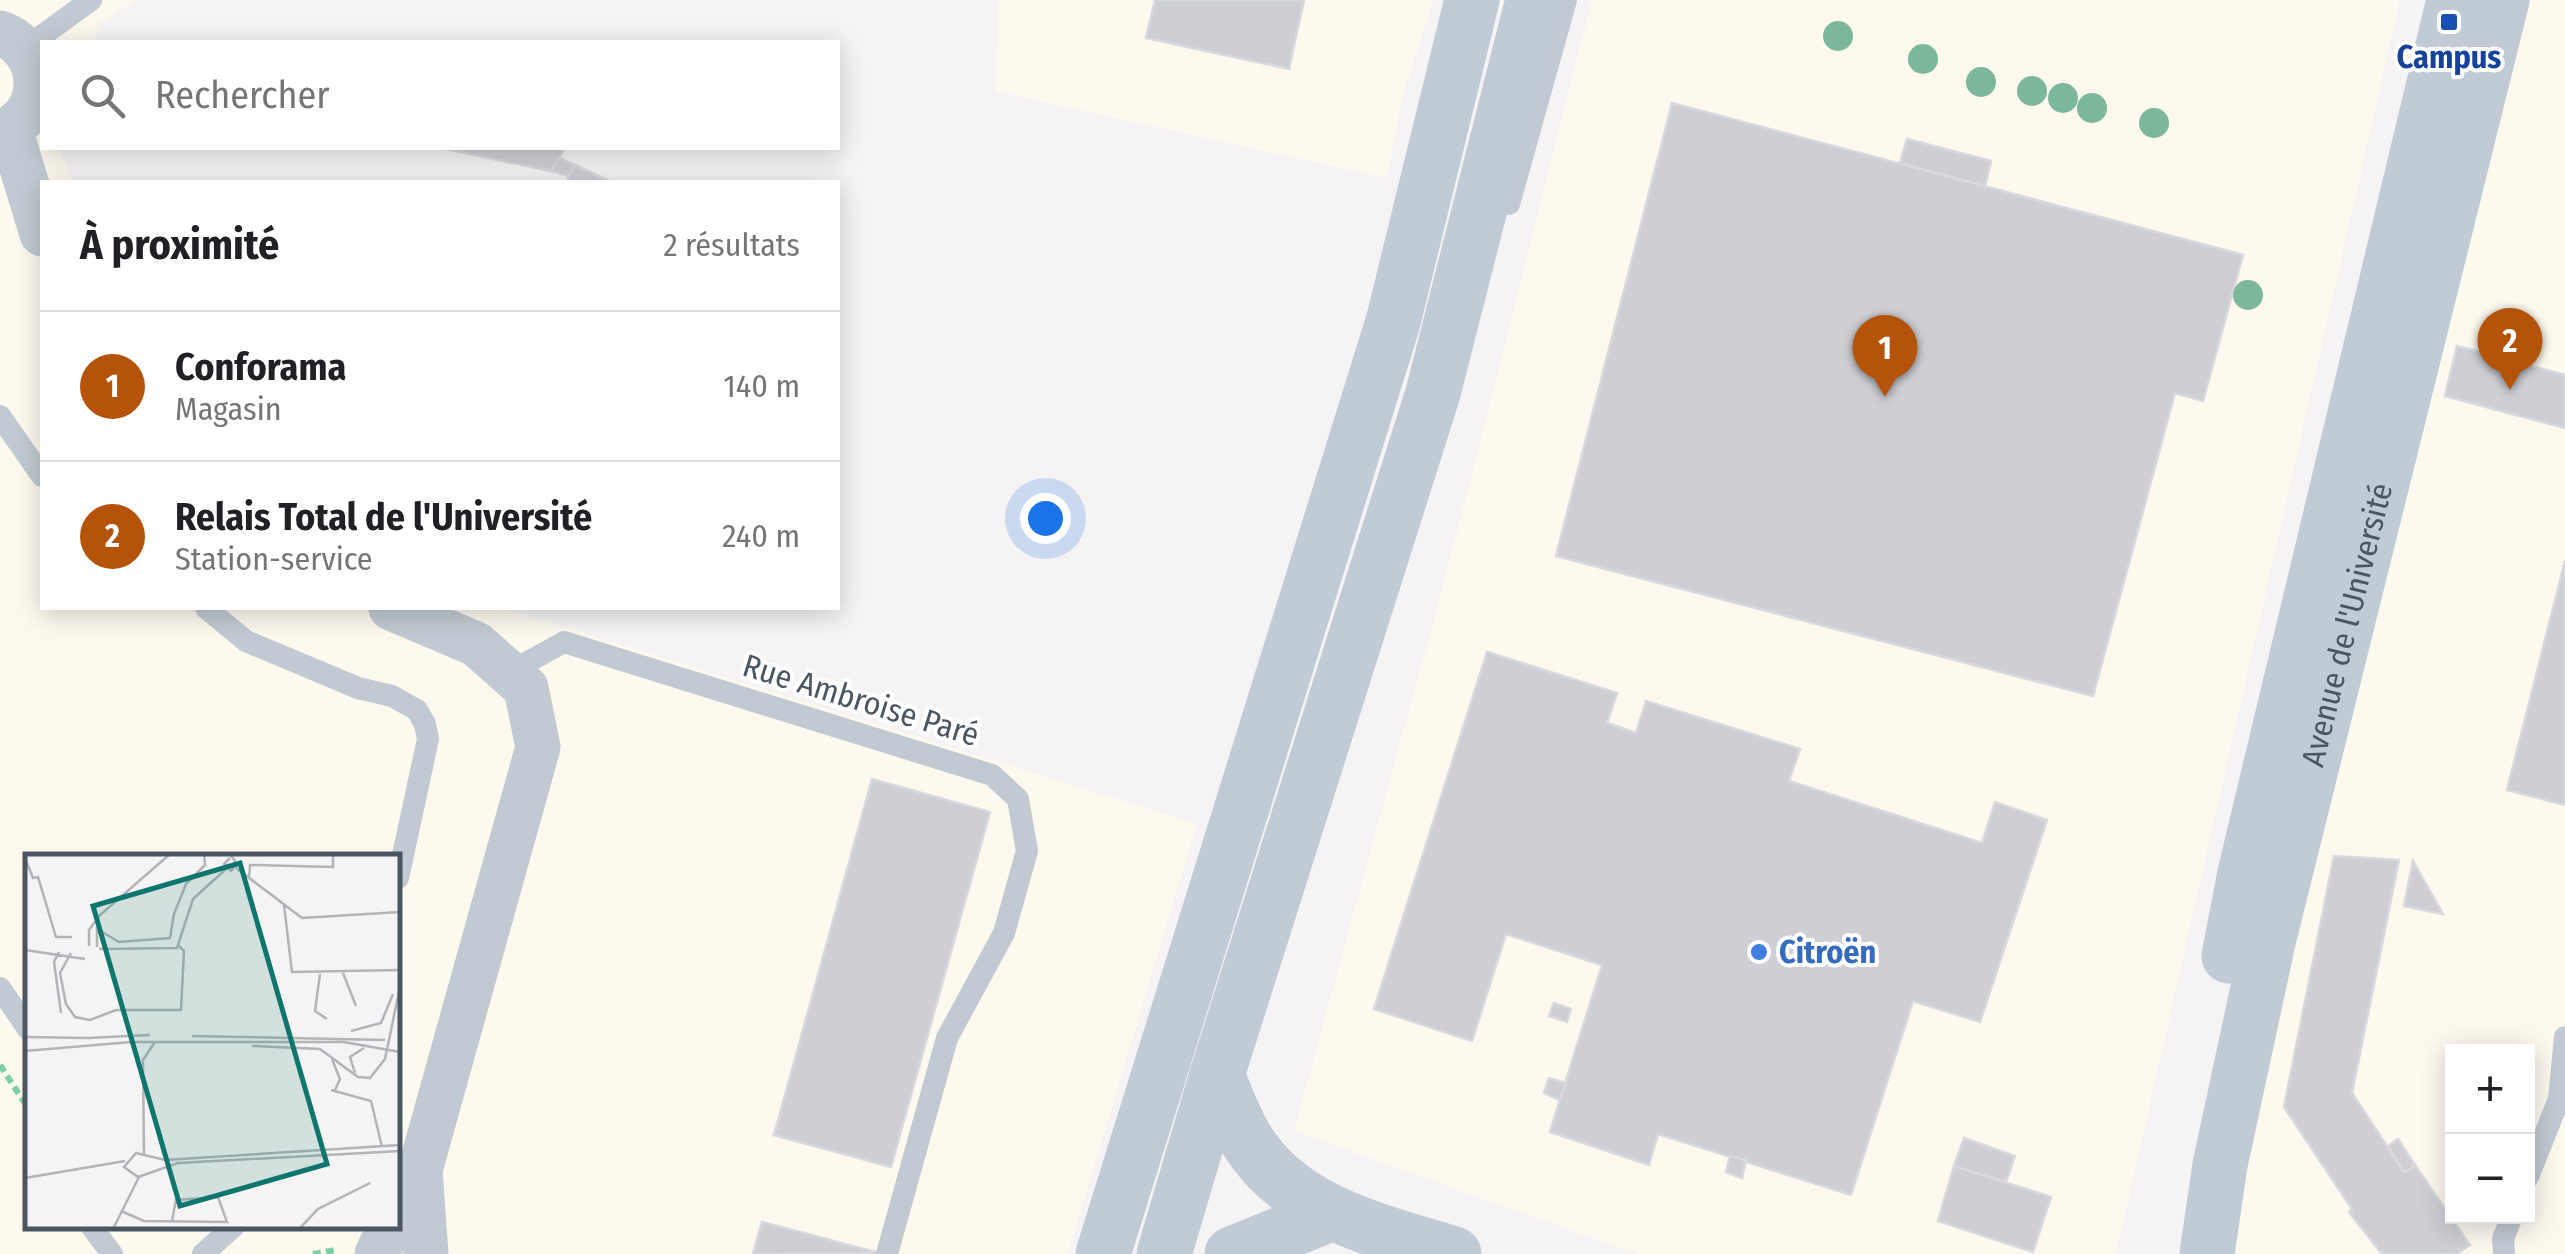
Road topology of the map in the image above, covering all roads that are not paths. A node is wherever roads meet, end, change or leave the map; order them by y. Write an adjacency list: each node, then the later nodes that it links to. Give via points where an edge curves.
1 (92, 0): 7 (lane)
2 (1472, 0): 37 (main road, via 1393,322)
3 (1533, 0): 12 (main road)
4 (1566, 0): 9 (lane)
5 (2454, 0): 15 (main road, Avenue de l'Université)
6 (2502, 0): 15 (main road, Avenue de l'Université)
7 (12, 40): 8 (street, via 36,70 37,90 26,116)
8 (5, 131): 10 (street)
9 (1503, 226)
10 (40, 228)
11 (1485, 280): 12 (lane)
12 (1433, 393): 23 (main road)
13 (0, 416): 14 (lane)
14 (40, 473)
15 (2344, 552): 41 (main road, Avenue de l'Université, via 2245,873); 42 (main road, Avenue de l'Université)
16 (208, 610): 19 (lane, via 246,640 417,710 428,739)
17 (396, 610): 18 (street, via 476,644)
18 (508, 672): 25 (street, via 526,688 538,747); 36 (lane, Rue Ambroise Paré, via 564,642 992,775 1018,799 1027,851 1004,933 947,1038)
19 (400, 869)
20 (0, 988): 21 (lane)
21 (25, 1025)
22 (2565, 1037): 24 (lane, via 2559,1099)
23 (1217, 1074): 27 (main road, via 1260,1160); 38 (main road)
24 (2535, 1159)
25 (420, 1170): 26 (street); 35 (street)
26 (400, 1208)
27 (1330, 1214): 39 (main road); 40 (main road)
28 (2509, 1224): 43 (lane)
29 (93, 1229): 32 (lane)
30 (231, 1229): 33 (lane)
31 (388, 1229): 34 (street)
32 (112, 1254)
33 (202, 1254)
34 (376, 1254)
35 (426, 1254)
36 (887, 1254)
37 (1103, 1254)
38 (1164, 1254)
39 (1232, 1254)
40 (1454, 1254)
41 (2169, 1254)
42 (2207, 1254)
43 (2504, 1254)

